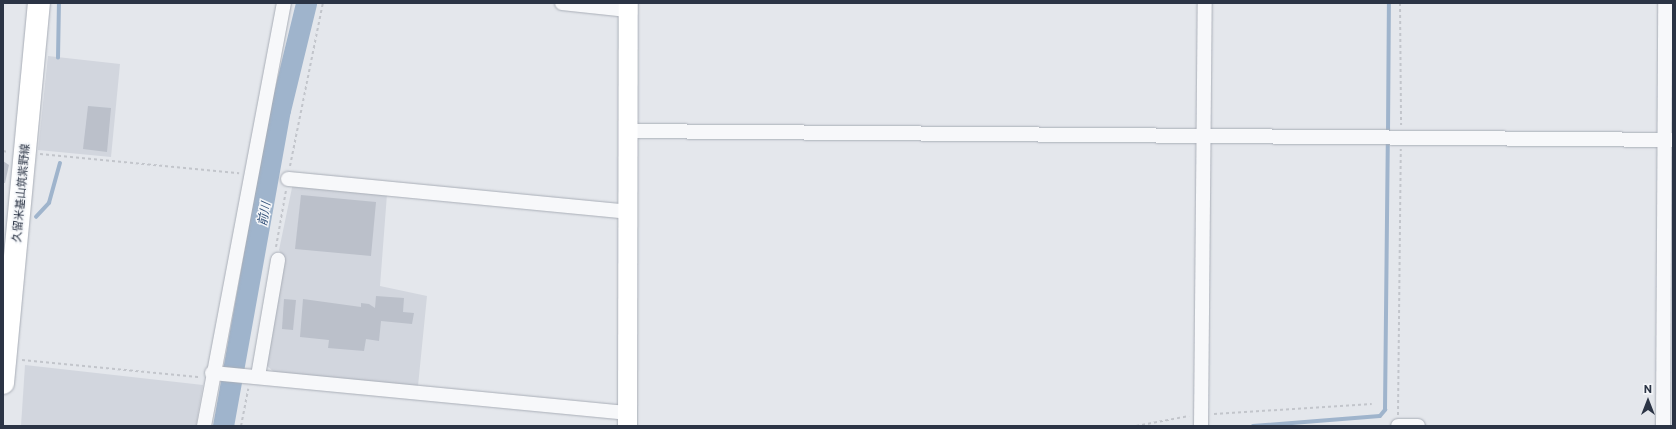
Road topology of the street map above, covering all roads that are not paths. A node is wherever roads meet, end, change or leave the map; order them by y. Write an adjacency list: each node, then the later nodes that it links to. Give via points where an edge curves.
1 (39, 3): 15 (main road, 久留米基山筑紫野線)
2 (284, 3): 13 (street, via 250,175)
3 (562, 3): 6 (street)
4 (1205, 3): 8 (street)
5 (1665, 3): 9 (street)
6 (628, 6): 7 (street)
7 (628, 131): 8 (street); 11 (street)
8 (1204, 135): 9 (street); 17 (street)
9 (1668, 140): 21 (street)
10 (288, 179): 11 (street)
11 (628, 212): 16 (street)
12 (278, 260): 14 (street)
13 (216, 375): 14 (street); 18 (street)
14 (252, 376): 16 (street)
15 (3, 383)
16 (627, 419)
17 (1202, 420)
18 (204, 426)
19 (1398, 426): 20 (street)
20 (1418, 426)
21 (1663, 426)

